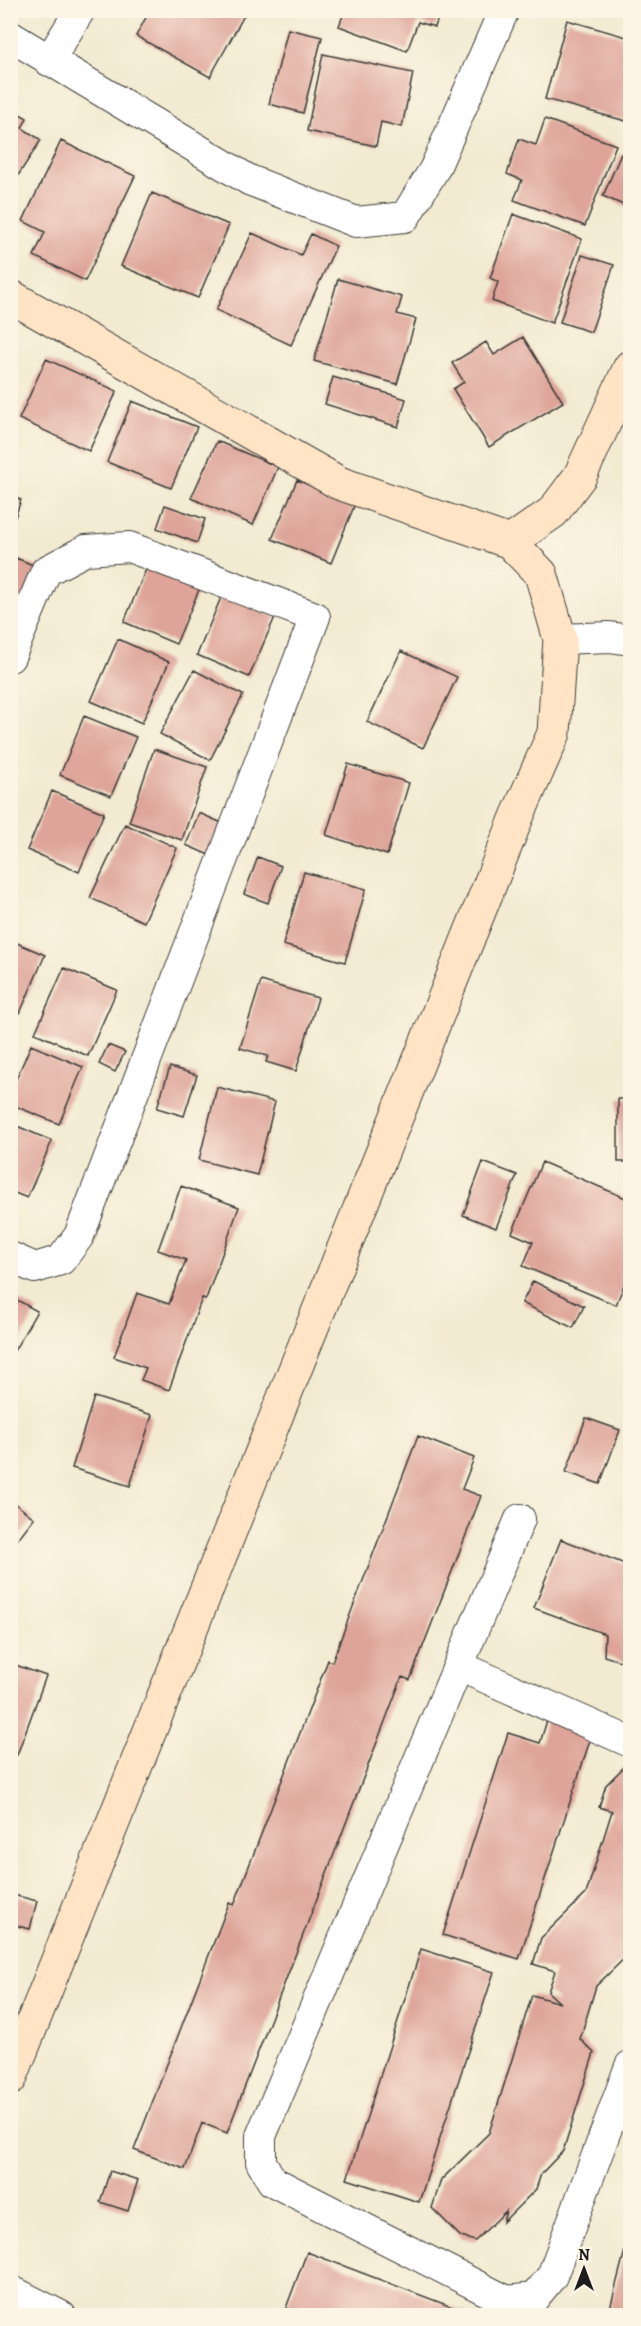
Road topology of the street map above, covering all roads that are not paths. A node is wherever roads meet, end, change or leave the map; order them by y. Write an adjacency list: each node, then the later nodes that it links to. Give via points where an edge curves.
1 (80, 10): 4 (street)
2 (504, 10): 4 (street, via 435,168 405,218 357,222 249,180)
3 (10, 36): 4 (street)
4 (49, 61)
5 (10, 296): 7 (street, via 339,483)
6 (630, 367): 7 (street, via 580,476 553,512)
7 (510, 542): 8 (street, via 541,574)
8 (561, 639): 9 (street); 16 (street, via 554,733)
9 (630, 640)
10 (10, 657): 11 (street, via 46,571 86,550 129,547 315,617 79,1236 61,1260 35,1268)
11 (10, 1257)
12 (520, 1519): 13 (street)
13 (459, 1666): 14 (street); 15 (street, via 261,2136 261,2162 272,2181 507,2301 534,2298 552,2276)
14 (630, 1742)
15 (630, 2066)
16 (10, 2079)
17 (10, 2290): 18 (street)
18 (62, 2316)

